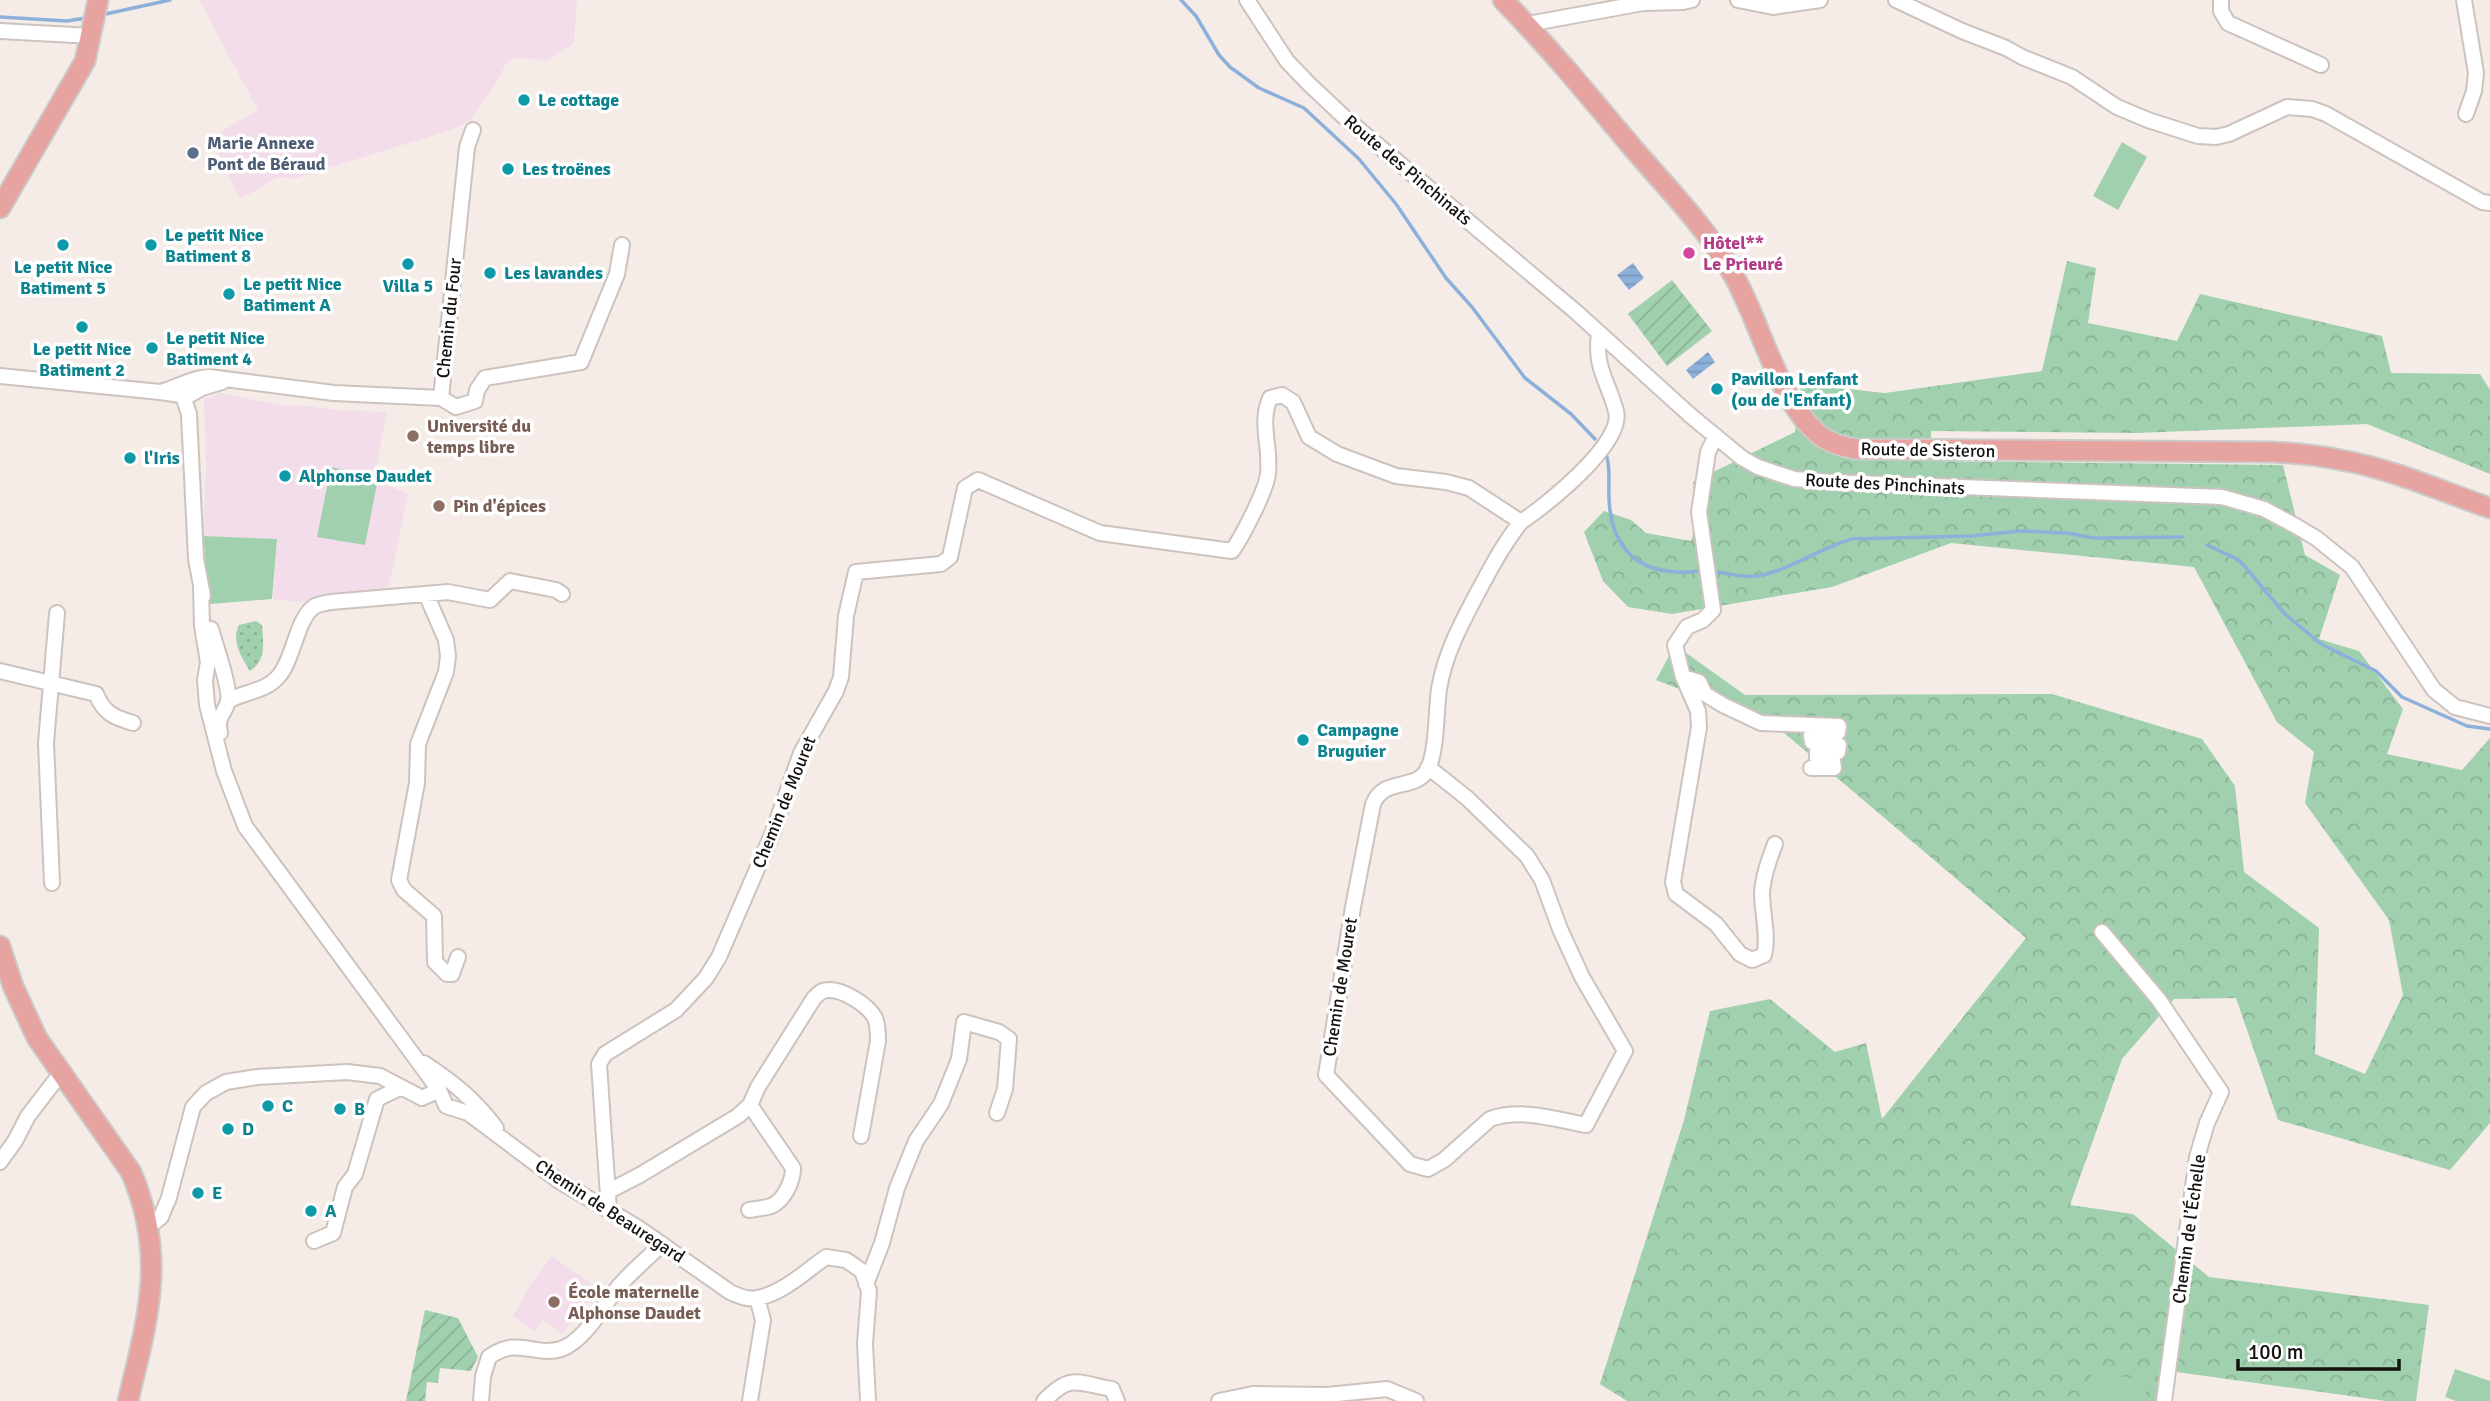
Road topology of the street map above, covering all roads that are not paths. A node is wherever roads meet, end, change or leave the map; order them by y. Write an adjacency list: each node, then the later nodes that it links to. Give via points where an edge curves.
1 (98, 0): 12 (main road)
2 (1247, 0): 21 (street, Route des Pinchinats, via 1287,61 1309,84)
3 (1503, 0): 10 (main road, Route de Sisteron)
4 (1692, 0): 10 (street, via 1643,3)
5 (1738, 0): 6 (street, via 1773,7)
6 (1820, 0)
7 (1896, 0): 17 (street, via 2072,76 2117,107 2148,120 2210,137 2239,130 2276,110 2312,109)
8 (2221, 0): 13 (street, via 2228,23)
9 (2464, 0): 14 (street, via 2476,73)
10 (1528, 24): 28 (main road, Route de Sisteron, via 1716,245 1792,402 1808,424 1830,442 1869,450 2303,454 2381,470)
11 (0, 31): 12 (street)
12 (92, 34): 16 (main road, via 85,61)
13 (2321, 65)
14 (2466, 114)
15 (473, 130): 26 (street, Chemin du Four, via 467,147)
16 (13, 186): 18 (main road); 19 (main road)
17 (2490, 203)
18 (0, 208)
19 (0, 216)
20 (622, 244): 26 (street, via 617,274 581,362 485,378 475,401 456,407)
21 (1599, 334): 27 (street, Route des Pinchinats); 29 (street, via 1598,363 1616,411 1616,426 1573,480)
22 (0, 369): 24 (street)
23 (0, 376): 24 (street)
24 (23, 378): 25 (street, via 160,392)
25 (190, 389): 26 (street, Chemin du Four, via 225,381); 30 (street, Chemin de Beauregard, via 198,407 194,519)
26 (441, 398)
27 (1716, 436): 36 (street, via 1708,452 1699,512 1713,610 1687,627 1675,645); 39 (street, Route des Pinchinats, via 1758,467 1794,479 2222,497 2264,509 2316,538 2352,567 2434,690 2455,707)
28 (2490, 508)
29 (1521, 522): 41 (street, via 1505,543 1446,658); 58 (street, Chemin de Mouret, via 1469,488 1396,476 1337,454 1309,437 1293,402 1282,395 1270,398 1264,411 1269,474 1243,537 1232,551 1100,533 978,480 965,488 950,557 940,564 856,572 846,616 841,677 801,753 719,957 676,1010 605,1054 599,1064)
30 (201, 587): 35 (street, Chemin de Beauregard); 38 (street, Chemin de Beauregard)
31 (426, 594): 32 (street, via 448,592 489,600 510,581); 38 (street, via 316,606 272,684); 47 (street, via 448,656 446,673 418,744 417,783 399,880 434,916 435,962 452,974)
32 (562, 594)
33 (57, 613): 37 (street)
34 (0, 671): 37 (street)
35 (208, 676): 38 (street); 38 (street, Chemin de Beauregard, via 207,705)
36 (1683, 677): 42 (street, via 1699,682 1705,694 1761,723 1839,726 1839,732 1811,735 1812,742 1839,746 1838,752 1817,752 1817,758 1833,760 1834,768); 43 (street, via 1698,711 1699,727 1673,883 1676,894 1716,924 1740,954 1752,960 1764,955 1767,945 1762,891)
37 (52, 683): 40 (street, via 96,694 102,709); 44 (street, via 45,756)
38 (222, 697): 49 (street, Chemin de Beauregard, via 213,733 233,800 246,826)
39 (2490, 716)
40 (133, 723)
41 (1429, 767): 41 (street, Chemin de Mouret, via 1420,778 1384,789 1373,804 1326,1075 1410,1164 1428,1169 1499,1116 1519,1113 1586,1125 1625,1051 1582,977 1542,880 1527,856)
42 (1811, 768)
43 (1774, 844)
44 (52, 883)
45 (2102, 932): 78 (street, Chemin de l’Échelle, via 2159,1000 2221,1092 2197,1157)
46 (0, 946): 48 (main road)
47 (458, 957)
48 (6, 983): 50 (main road)
49 (414, 1056): 52 (street, Chemin de Beauregard); 56 (street, Chemin de Beauregard, via 459,1087)
50 (61, 1073): 57 (street); 63 (main road, via 131,1172 141,1194)
51 (400, 1088): 52 (street, via 422,1098); 63 (street, via 380,1076 347,1072 257,1077 226,1082 206,1093 193,1107 161,1217); 64 (street, via 377,1099 332,1233)
52 (439, 1090): 56 (street, Chemin de Beauregard, via 446,1106 468,1114)
53 (750, 1105): 55 (street, via 814,998 829,989 841,992 867,1008 877,1026); 59 (street); 62 (street, via 793,1168 780,1200 773,1206)
54 (997, 1113): 66 (street, via 1005,1089 1009,1039 964,1022 959,1059 941,1104 916,1141)
55 (861, 1136)
56 (503, 1138): 60 (street, Chemin de Beauregard)
57 (0, 1162)
58 (605, 1170): 59 (street); 60 (street)
59 (609, 1191): 61 (street)
60 (589, 1198): 61 (street, Chemin de Beauregard)
61 (609, 1210): 65 (street, Chemin de Beauregard)
62 (749, 1210)
63 (147, 1228): 68 (main road, via 152,1283)
64 (314, 1241)
65 (662, 1244): 67 (street, Chemin de Beauregard, via 730,1292); 71 (street, via 620,1284 569,1345 554,1350 505,1347 489,1357)
66 (866, 1283): 67 (street, via 862,1271 846,1260 826,1257 778,1290); 73 (street)
67 (757, 1298): 72 (street, via 763,1320)
68 (142, 1343): 69 (main road); 70 (main road)
69 (128, 1401)
70 (143, 1401)
71 (481, 1401)
72 (750, 1401)
73 (867, 1401)
74 (1044, 1401): 75 (street, via 1068,1381 1112,1389)
75 (1117, 1401)
76 (1219, 1401): 77 (street, via 1253,1394 1327,1395 1387,1389)
77 (1416, 1401)
78 (2164, 1401)

